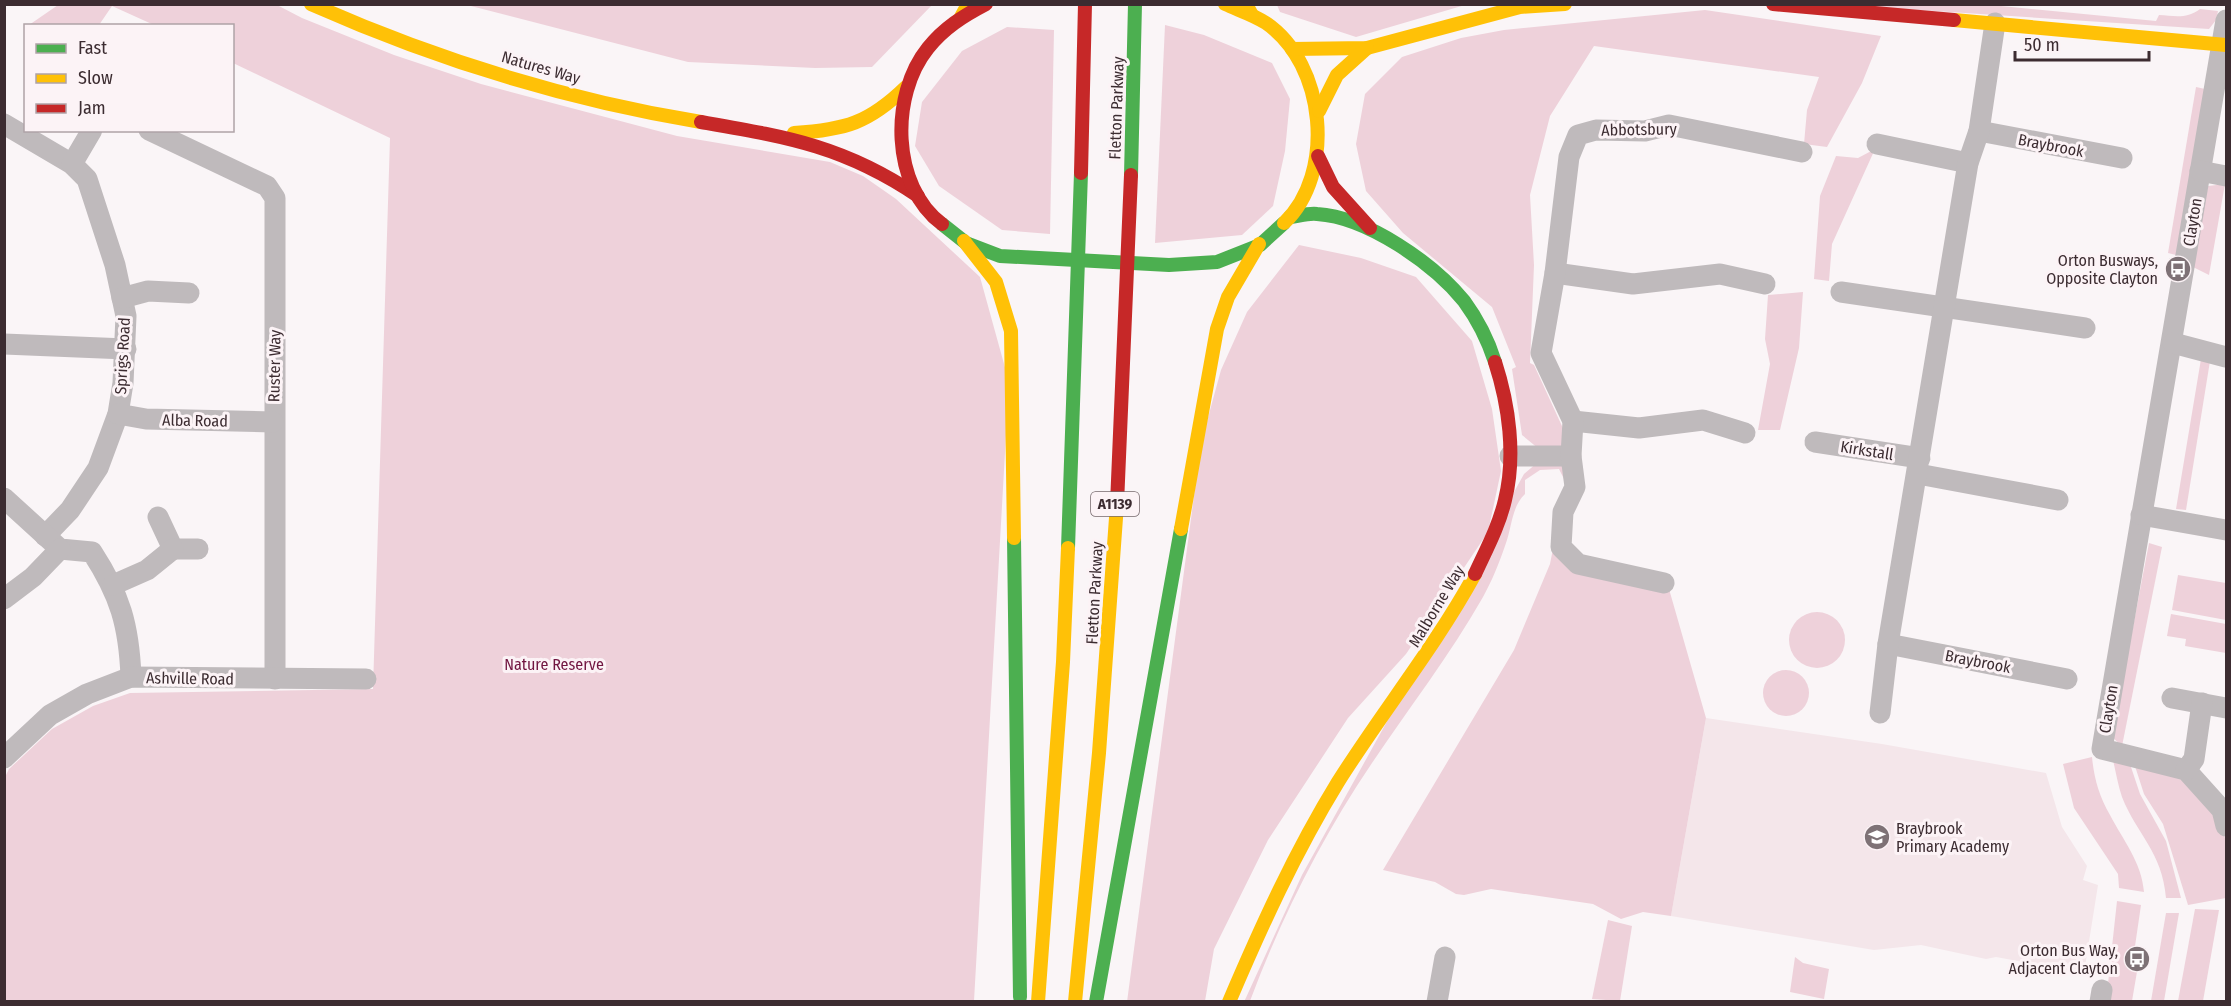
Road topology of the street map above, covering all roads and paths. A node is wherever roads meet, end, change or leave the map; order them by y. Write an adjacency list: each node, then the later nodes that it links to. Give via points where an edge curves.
1 (311, 4): 23 (main road, Natures Way, via 382,34 568,93 666,116)
2 (968, 4): 11 (main road)
3 (986, 4): 11 (main road)
4 (1085, 4): 81 (main road, Fletton Parkway / A1139, via 1063,662)
5 (1135, 4): 82 (main road, Fletton Parkway / A1139, via 1125,325 1107,660)
6 (1225, 4): 10 (main road)
7 (1565, 4): 9 (main road)
8 (1773, 4): 13 (main road)
9 (1520, 6): 15 (main road)
10 (1249, 10): 16 (main road)
11 (961, 17): 17 (main road, via 927,47)
12 (2226, 20): 14 (street, Clayton)
13 (1995, 23): 14 (main road); 20 (street)
14 (2224, 44): 30 (street, Clayton)
15 (1367, 48): 16 (main road); 18 (main road, via 1345,64 1328,85)
16 (1292, 49): 18 (main road, via 1305,68)
17 (906, 87): 23 (main road, Natures Way, via 882,111 852,128); 32 (main road, via 901,109 902,154)
18 (1319, 111): 26 (main road)
19 (4, 124): 29 (street, Sprigs Road)
20 (1979, 131): 27 (street, Braybrook); 28 (street)
21 (91, 132): 29 (street)
22 (153, 132): 50 (street, Ruster Way, via 267,186 275,198)
23 (770, 134): 32 (main road, Natures Way, via 852,158 881,171)
24 (1876, 144): 28 (street)
25 (1802, 152): 37 (street, Abbotsbury, via 1670,125 1645,131 1596,130 1578,135 1569,157)
26 (1318, 156): 33 (main road, via 1308,188); 34 (main road, Malborne Way, via 1333,187)
27 (2122, 158)
28 (1968, 163): 42 (street)
29 (72, 164): 41 (street, Sprigs Road, via 87,179)
30 (2200, 171): 31 (street); 44 (street, Clayton)
31 (2226, 176)
32 (918, 196): 35 (main road, via 931,214)
33 (1290, 217): 34 (main road, Malborne Way, via 1318,214 1347,220); 36 (main road)
34 (1377, 234): 53 (main road, Malborne Way, via 1447,283 1468,305 1483,330 1504,394 1510,424)
35 (964, 242): 36 (main road, via 1005,257 1199,264 1240,254); 80 (main road, via 994,274 1004,297 1011,331)
36 (1259, 244): 83 (main road, via 1228,297 1217,329)
37 (1555, 273): 38 (street, via 1633,284 1720,274); 49 (street, Abbotsbury, via 1541,353)
38 (1766, 284)
39 (1841, 292): 42 (street)
40 (189, 293): 41 (street, Sprigs Road, via 148,291)
41 (122, 298): 46 (street, Sprigs Road)
42 (1946, 306): 43 (street); 55 (street)
43 (2085, 328)
44 (2174, 343): 47 (street); 58 (street, Clayton)
45 (4, 344): 46 (street)
46 (126, 349): 48 (street, Sprigs Road)
47 (2226, 357)
48 (118, 414): 50 (street, Alba Road, via 146,419); 61 (street, Sprigs Road, via 98,468)
49 (1573, 421): 51 (street, via 1639,428 1703,420); 54 (street)
50 (273, 422): 69 (street, Ruster Way)
51 (1745, 433)
52 (1815, 442): 55 (street, Kirkstall)
53 (1510, 456): 54 (street); 84 (main road, Malborne Way, via 1508,488 1484,556 1435,641 1370,733 1316,820 1278,890)
54 (1570, 456): 64 (street, via 1575,487 1563,512 1560,548 1578,564)
55 (1919, 466): 57 (street); 67 (street)
56 (4, 498): 61 (street)
57 (2058, 500)
58 (2141, 515): 60 (street); 77 (street, Clayton, via 2102,749)
59 (158, 517): 62 (street)
60 (2226, 530)
61 (53, 543): 65 (street, via 92,552); 66 (street, Sprigs Road, via 33,578)
62 (173, 549): 63 (street); 65 (street, via 147,570)
63 (198, 549)
64 (1664, 583)
65 (113, 585): 68 (street, via 130,646)
66 (4, 599)
67 (1888, 644): 71 (street, Braybrook); 75 (street)
68 (131, 677): 69 (street, Ashville Road); 76 (street, Ashville Road, via 87,694 50,715)
69 (275, 679): 70 (street, Ashville Road)
70 (366, 679)
71 (2067, 679)
72 (2172, 698): 73 (street)
73 (2202, 703): 74 (street); 77 (street, via 2194,759)
74 (2226, 708)
75 (1880, 713)
76 (4, 758)
77 (2186, 770): 78 (street, via 2222,810)
78 (2226, 826)
79 (1445, 957): 85 (street)
80 (1020, 1002)
81 (1038, 1002)
82 (1075, 1002)
83 (1096, 1002)
84 (1229, 1002)
85 (1437, 1002)

